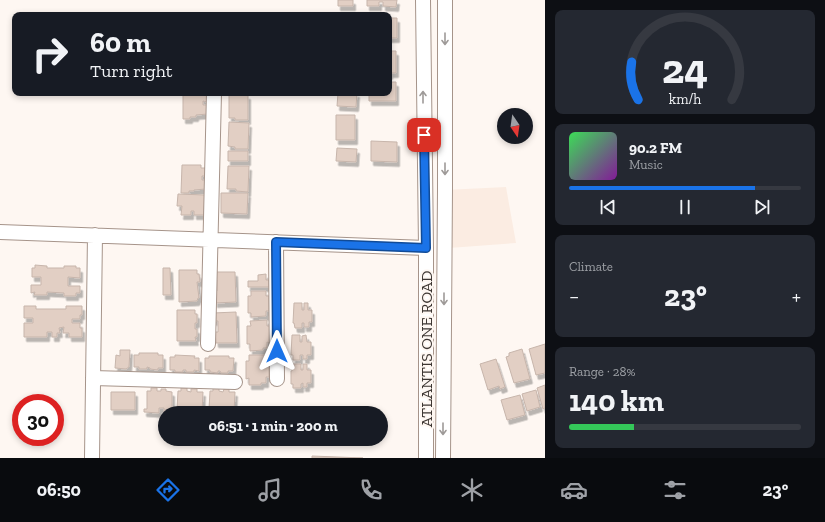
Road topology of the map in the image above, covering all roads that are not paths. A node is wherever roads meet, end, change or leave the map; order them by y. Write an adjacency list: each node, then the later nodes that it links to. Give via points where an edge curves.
1 (423, 0): 8 (street, ATLANTIS ONE ROAD, one-way to 1)
2 (445, 0): 15 (street, ATLANTIS ONE ROAD, one-way to 15)
3 (214, 96): 6 (street)
4 (0, 232): 5 (street)
5 (95, 235): 6 (street); 10 (street)
6 (211, 240): 7 (street); 9 (street)
7 (276, 242): 8 (street); 11 (street)
8 (426, 248): 14 (street, ATLANTIS ONE ROAD)
9 (208, 344)
10 (93, 378): 12 (street); 13 (street)
11 (277, 379)
12 (235, 382)
13 (92, 458)
14 (426, 458)
15 (443, 458)

